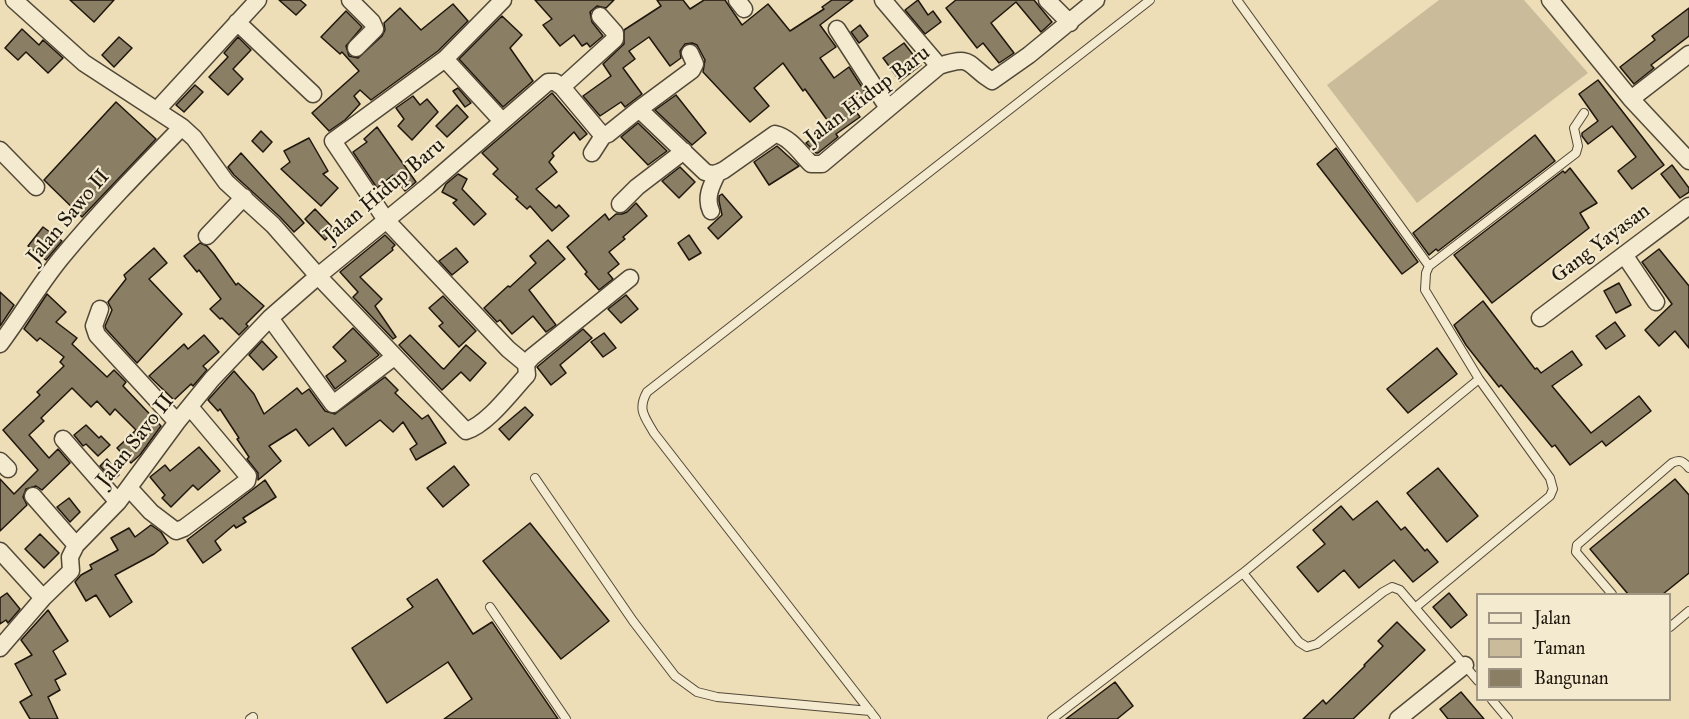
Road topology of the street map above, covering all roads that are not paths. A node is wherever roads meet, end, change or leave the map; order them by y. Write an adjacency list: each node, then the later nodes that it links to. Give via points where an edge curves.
1 (14, 0): 24 (street, via 84,63)
2 (258, 0): 12 (street)
3 (350, 0): 15 (street, via 375,29)
4 (503, 0): 18 (street)
5 (883, 0): 19 (street)
6 (1047, 0): 13 (street)
7 (1096, 0): 13 (street, Jalan Hidup Baru)
8 (1150, 0): 75 (lane, via 647,392 641,402 642,413 654,433)
9 (1237, 0): 43 (lane)
10 (1550, 0): 22 (street)
11 (600, 16): 20 (street, via 615,33 615,39)
12 (237, 22): 21 (street); 24 (street)
13 (1070, 23): 19 (street, Jalan Hidup Baru, via 992,81 966,60)
14 (837, 29): 23 (street)
15 (356, 48)
16 (690, 52): 25 (street, via 695,64 692,70)
17 (1689, 54): 22 (street)
18 (445, 59): 27 (street); 40 (street, via 333,141)
19 (939, 66): 23 (street, Jalan Hidup Baru)
20 (562, 87): 27 (street, Jalan Hidup Baru, via 548,82); 29 (street)
21 (313, 94)
22 (1631, 99): 31 (street)
23 (888, 108): 34 (street, Jalan Hidup Baru, via 822,164 811,164 787,139 775,134)
24 (157, 110): 28 (street)
25 (638, 110): 29 (street); 32 (street, via 647,114)
26 (1584, 113): 43 (lane, via 1574,128 1576,153)
27 (502, 121): 40 (street, Jalan Hidup Baru)
28 (182, 127): 36 (street, via 226,182); 50 (street, Jalan Sawo II, via 118,192 60,260)
29 (603, 136): 33 (street)
30 (0, 150): 35 (street)
31 (1685, 150)
32 (684, 152): 34 (street, via 705,172); 37 (street)
33 (592, 153)
34 (717, 174): 39 (street, via 708,195)
35 (36, 187)
36 (244, 197): 41 (street); 45 (street)
37 (620, 204)
38 (1689, 206): 42 (street, Gang Yayasan)
39 (711, 211)
40 (386, 220): 45 (street, Jalan Hidup Baru); 52 (street, via 507,349)
41 (207, 236)
42 (1625, 256): 46 (street); 49 (street, Gang Yayasan)
43 (1429, 266): 53 (lane, via 1425,290)
44 (630, 278): 52 (street)
45 (321, 279): 48 (street, Jalan Savo II); 51 (street)
46 (1656, 302)
47 (100, 309): 55 (street, via 94,326 97,335)
48 (270, 318): 51 (street, via 333,404); 54 (street, Jalan Savo II)
49 (1540, 318)
50 (0, 344)
51 (394, 357): 52 (street, via 466,431 474,429 497,408 526,375)
52 (526, 364)
53 (1479, 380): 64 (lane); 68 (lane, via 1550,478 1552,489 1542,504)
54 (190, 407): 55 (street, Jalan Savo II); 59 (street, via 248,476 247,481 176,531)
55 (177, 422): 59 (street, Jalan Savo II)
56 (63, 439): 61 (street)
57 (1689, 468): 65 (lane, via 1684,462 1672,463 1577,544 1576,552)
58 (535, 478): 75 (lane, via 633,621 686,685 717,697)
59 (129, 488): 61 (street, Jalan Savo II)
60 (33, 496): 62 (street)
61 (118, 502): 62 (street, Jalan Savo II)
62 (76, 545): 66 (street, via 70,557 71,571)
63 (0, 551): 66 (street)
64 (1242, 573): 68 (lane, via 1299,642 1307,646 1317,644 1392,587); 77 (lane)
65 (1611, 593)
66 (43, 598): 71 (street)
67 (490, 607): 76 (lane)
68 (1416, 607): 72 (lane)
69 (1689, 610): 70 (lane)
70 (1671, 626)
71 (0, 648)
72 (1465, 665): 73 (lane); 78 (street)
73 (1476, 679)
74 (1494, 701): 79 (lane)
75 (873, 715)
76 (566, 719)
77 (1052, 719)
78 (1398, 719)
79 (1508, 719)

